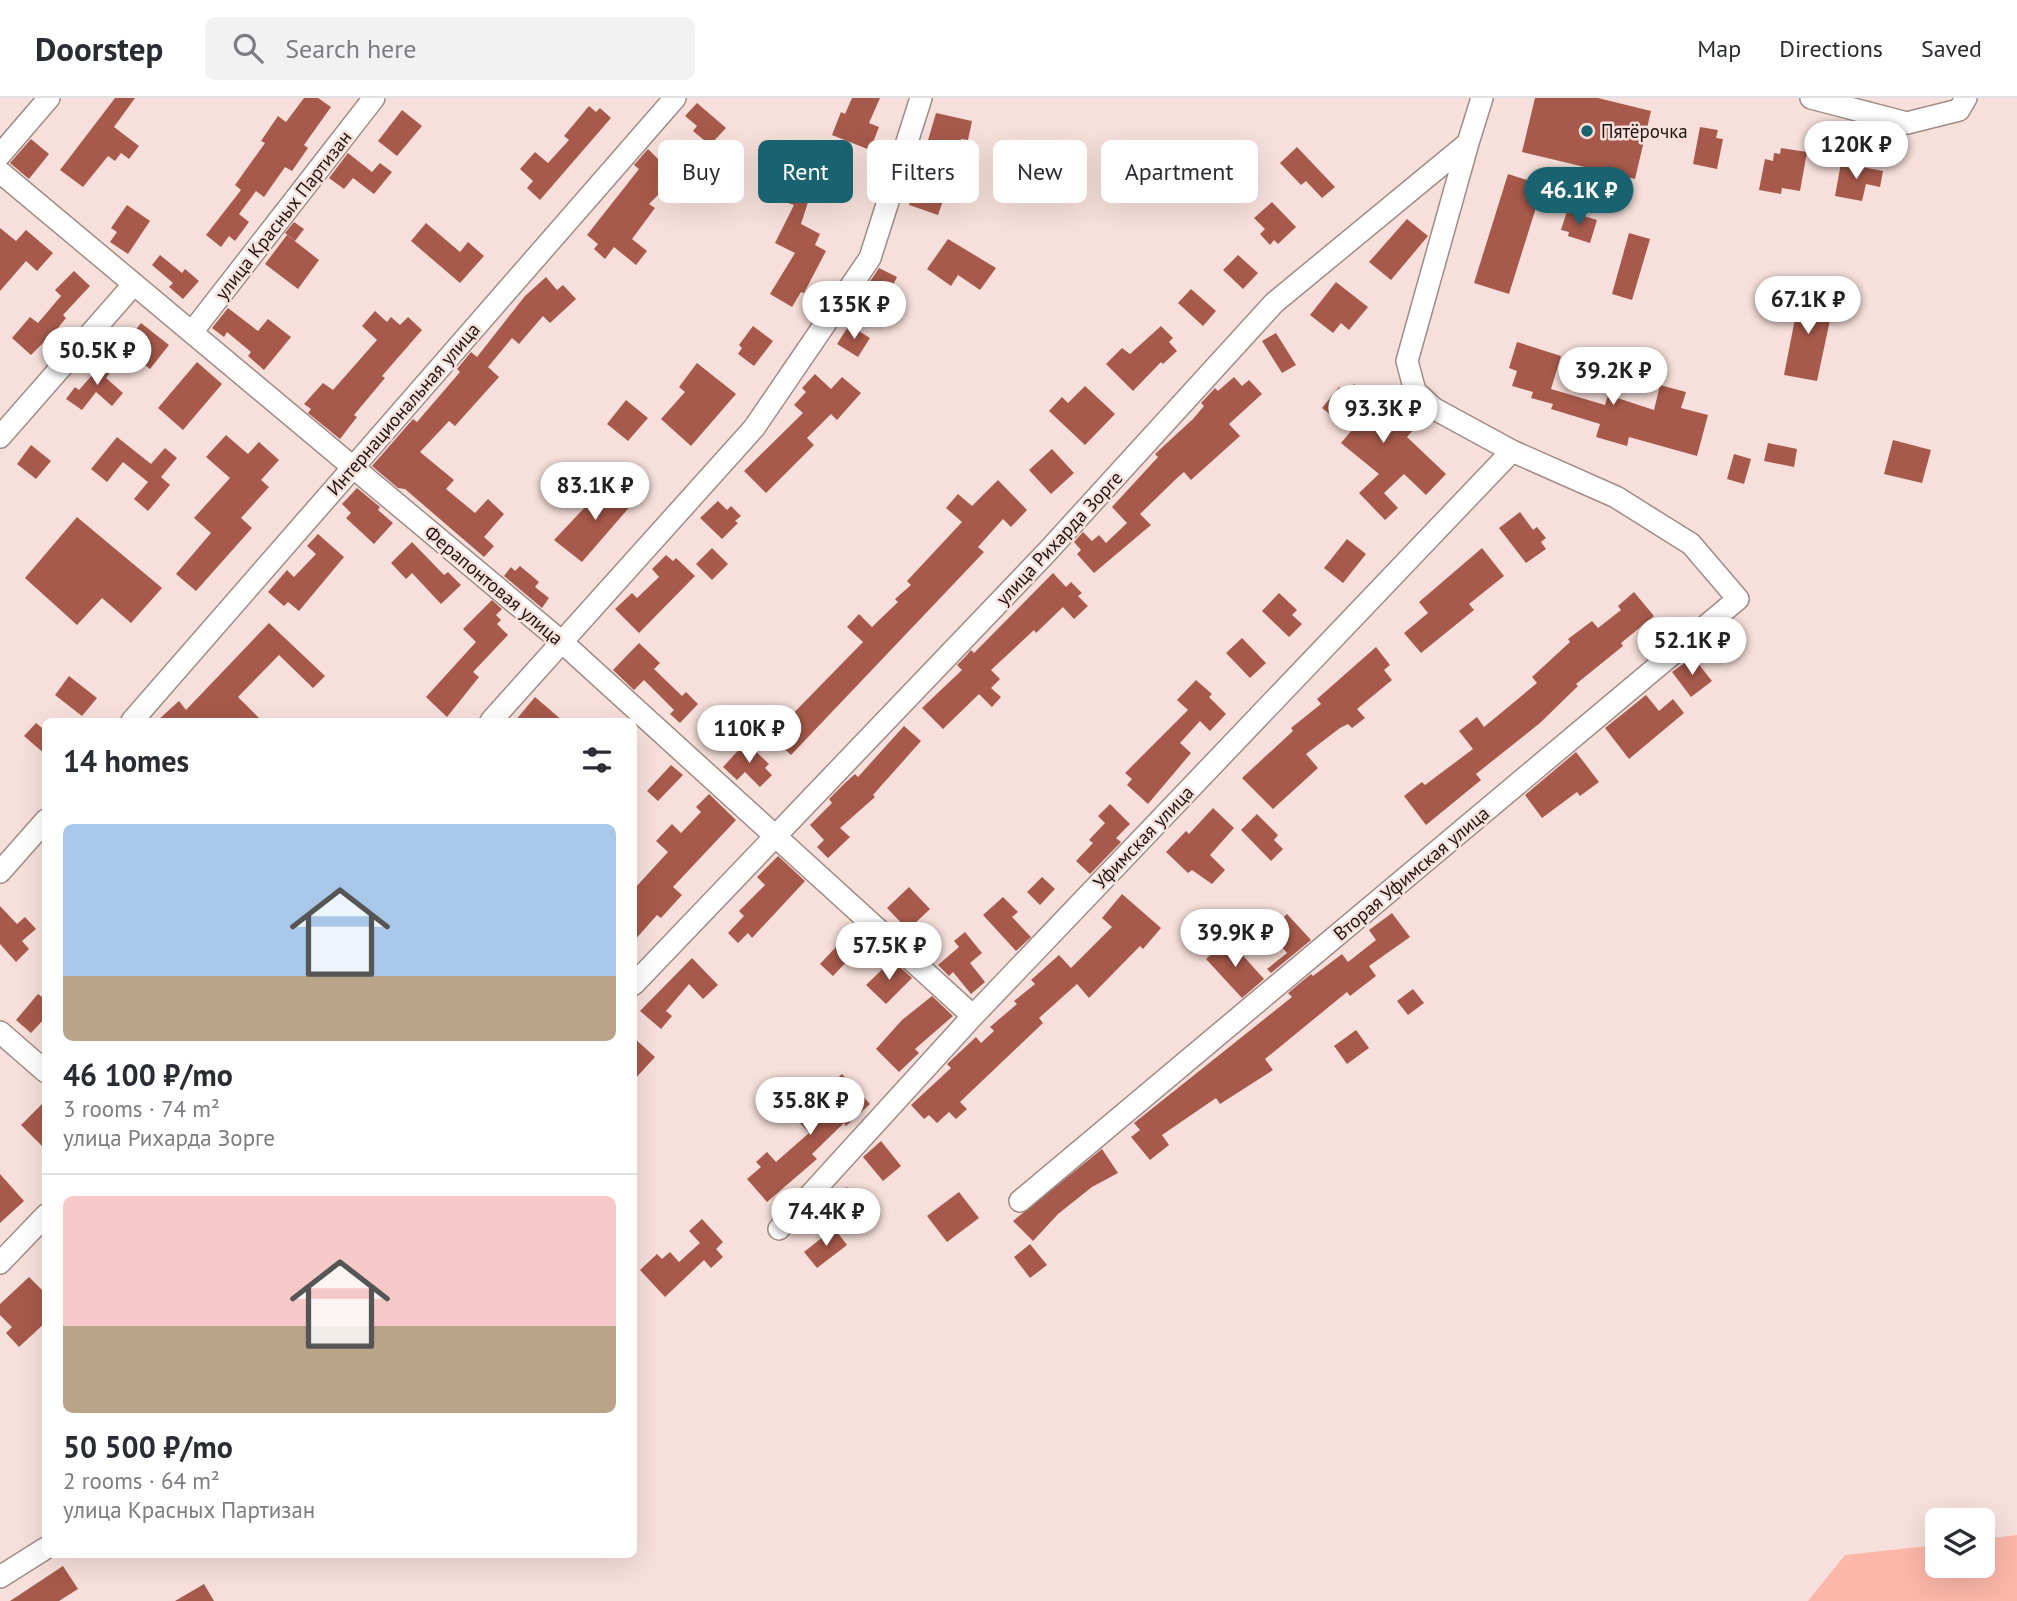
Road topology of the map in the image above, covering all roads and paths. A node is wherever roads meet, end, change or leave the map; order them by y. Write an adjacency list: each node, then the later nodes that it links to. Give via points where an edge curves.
1 (49, 98): 9 (street)
2 (374, 98): 12 (street, улица Красных Партизан)
3 (676, 98): 15 (street, Интернациональная улица)
4 (921, 98): 16 (street, via 870,258 754,428)
5 (1482, 98): 8 (street)
6 (1811, 98): 7 (street, via 1908,123 1959,110)
7 (1966, 98)
8 (1468, 144): 14 (street, via 1407,361 1415,391 1433,408); 20 (street, улица Рихарда Зорге, via 1274,303 1047,552)
9 (0, 155)
10 (0, 172): 11 (street, Ферапонтовая улица)
11 (134, 284): 12 (street, Ферапонтовая улица); 13 (street)
12 (192, 332): 15 (street, Ферапонтовая улица)
13 (0, 437)
14 (1512, 451): 23 (street, Уфимская улица); 26 (street, Вторая Уфимская улица, via 1616,497 1691,544 1738,599)
15 (353, 467): 16 (street, Ферапонтовая улица); 17 (street, Интернациональная улица)
16 (562, 642): 18 (street); 20 (street, Ферапонтовая улица)
17 (135, 718)
18 (494, 718)
19 (42, 825): 21 (street)
20 (773, 837): 22 (street, улица Рихарда Зорге); 23 (street, Ферапонтовая улица)
21 (0, 873)
22 (637, 981)
23 (973, 1016): 28 (street, Уфимская улица)
24 (0, 1032): 25 (street)
25 (42, 1069)
26 (1020, 1201)
27 (42, 1219): 29 (street)
28 (779, 1228)
29 (0, 1264)
30 (42, 1551): 31 (street)
31 (0, 1577)

